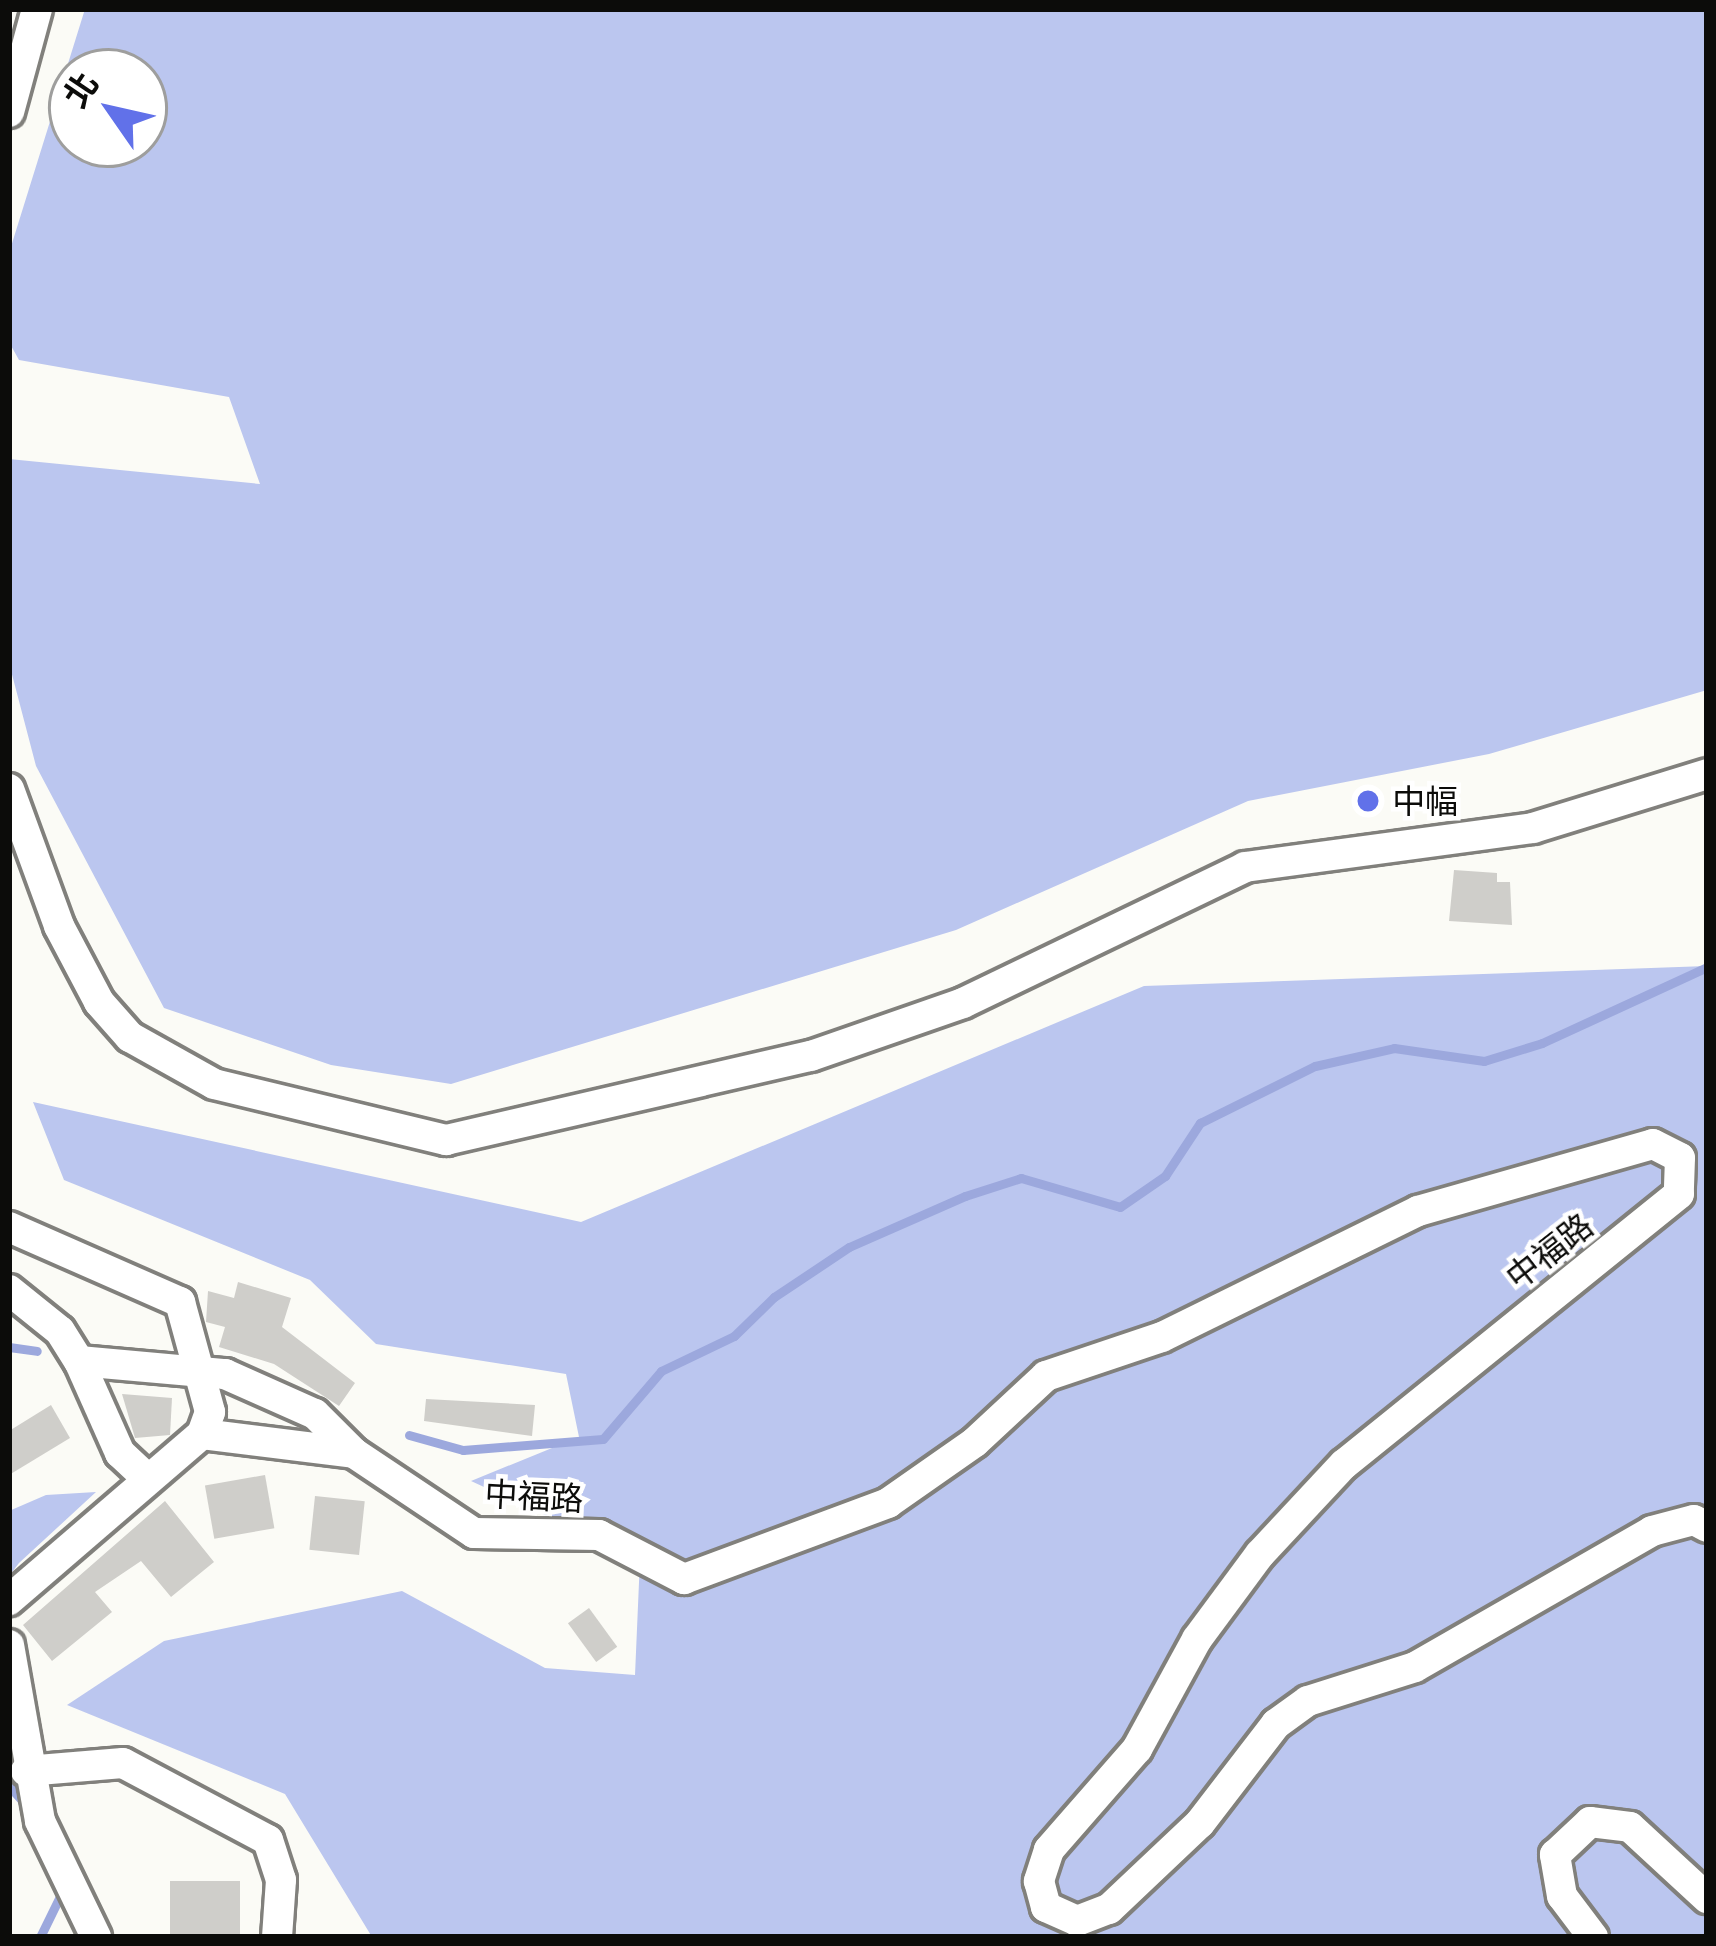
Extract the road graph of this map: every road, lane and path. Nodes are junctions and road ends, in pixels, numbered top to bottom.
1 (37, 9) edge
2 (9, 112) edge
3 (1707, 774) edge
4 (9, 789) edge
5 (9, 1227) edge
6 (9, 1290) edge
7 (79, 1361) junction
8 (200, 1373) junction
9 (202, 1434) junction
10 (354, 1453) junction
11 (148, 1479) junction
12 (1707, 1527) edge
13 (9, 1600) edge
14 (9, 1646) edge
15 (26, 1771) junction
16 (1707, 1898) edge
17 (95, 1937) edge
18 (277, 1937) edge
19 (1593, 1937) edge

1 - 2 street
3 - 4 street
5 - 8 street
6 - 7 street
7 - 8 street, 中福路
7 - 11 street
8 - 9 street
8 - 10 street, 中福路
9 - 10 street, 中福路
9 - 11 street
10 - 12 street, 中福路
11 - 13 street
14 - 15 street
15 - 17 street
15 - 18 street
16 - 19 street

